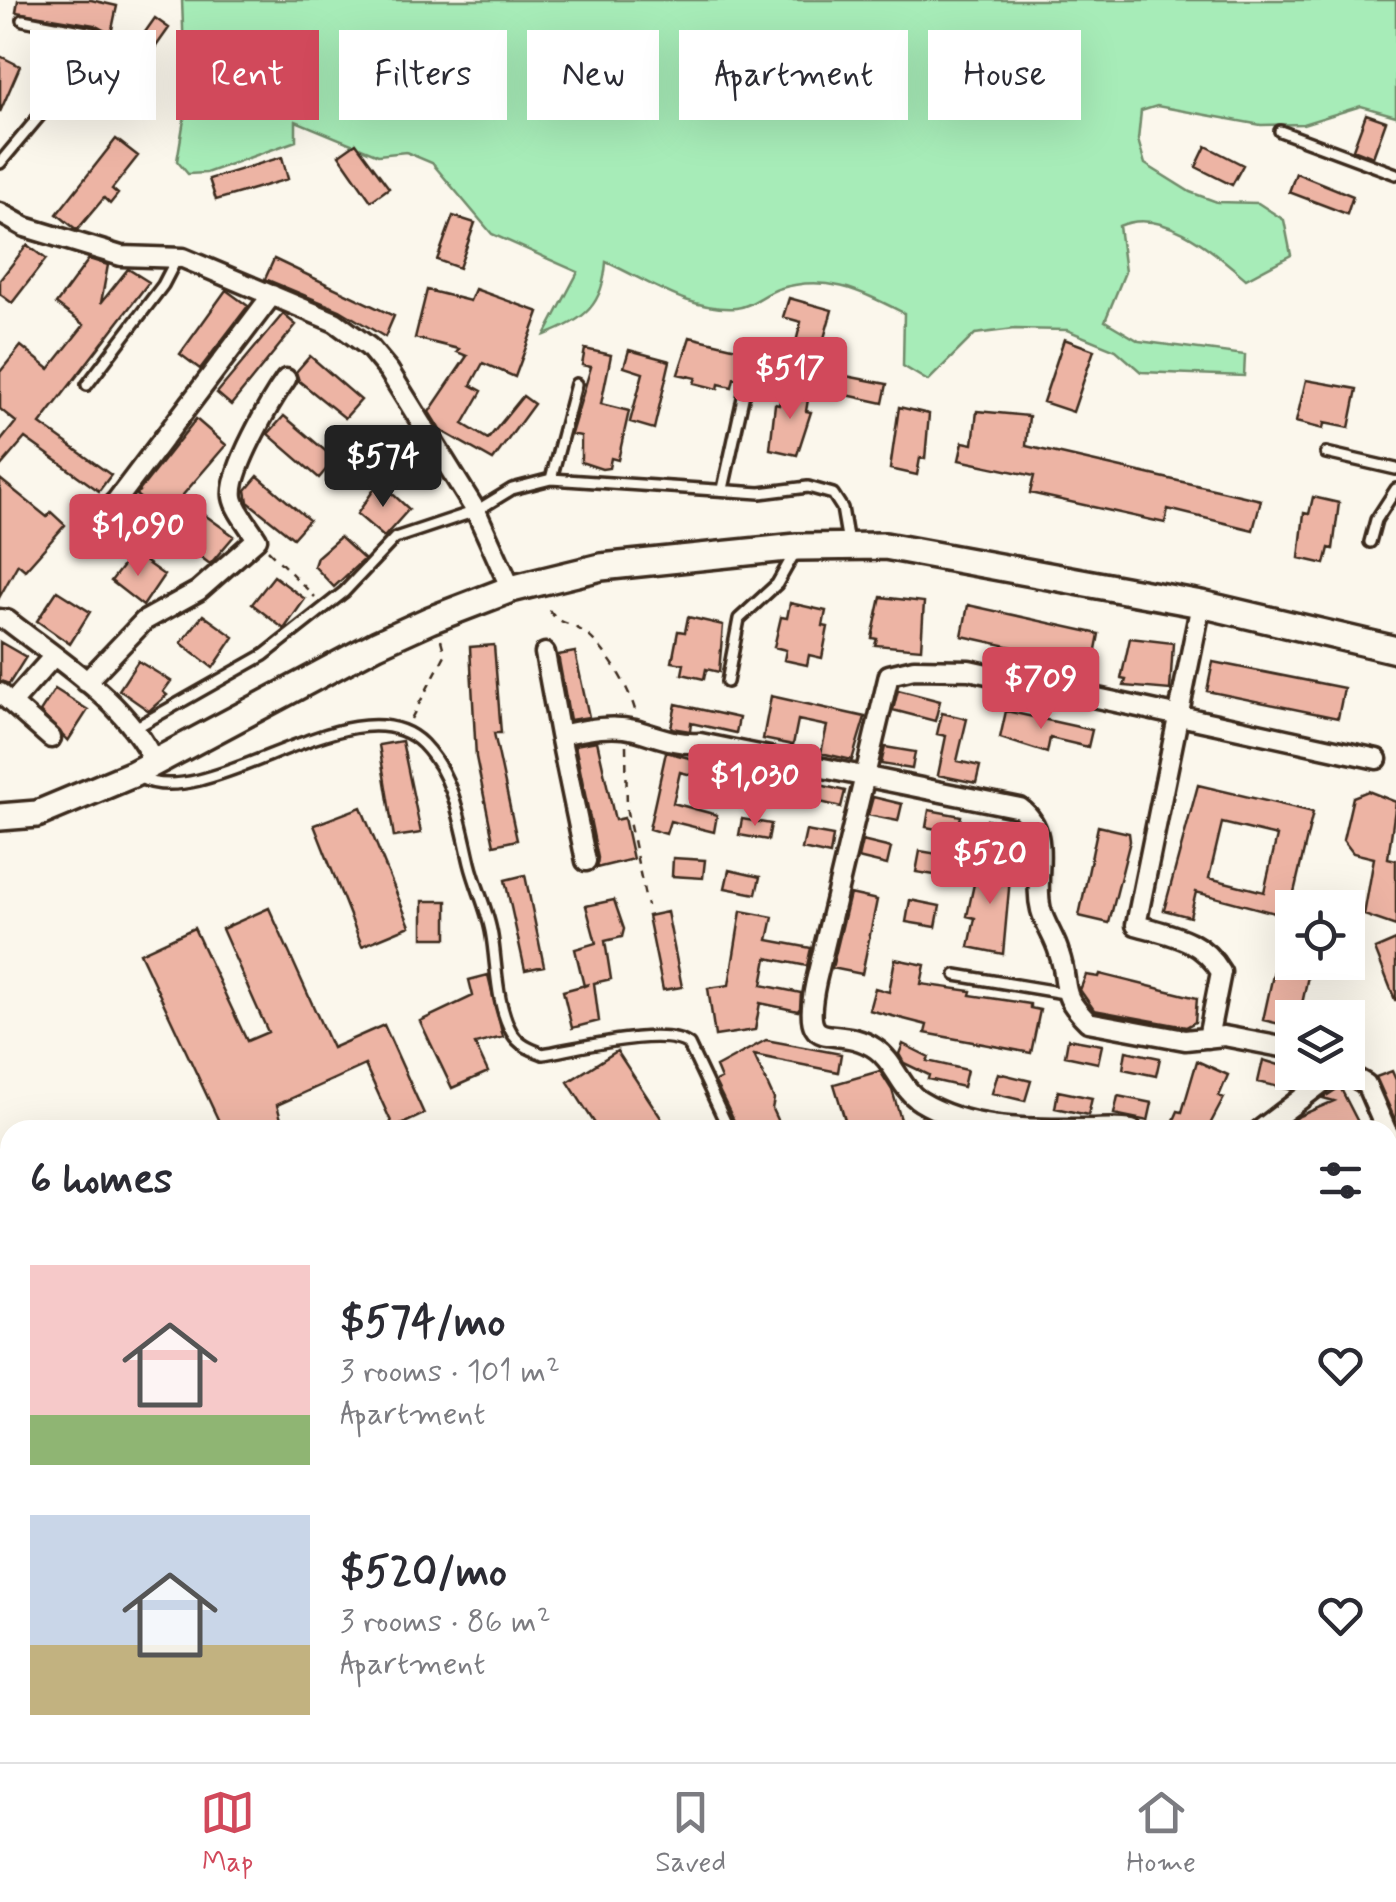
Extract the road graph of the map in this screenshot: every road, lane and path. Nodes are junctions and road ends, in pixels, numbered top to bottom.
1 (23, 20) dead end
2 (1280, 132) dead end
3 (0, 163) edge
4 (1396, 174) edge
5 (0, 213) edge
6 (177, 258) junction
7 (272, 294) junction
8 (750, 366) dead end
9 (286, 379) dead end
10 (576, 384) dead end
11 (87, 385) dead end
12 (1326, 453) dead end
13 (1396, 469) edge
14 (551, 479) junction
15 (724, 489) junction
16 (1396, 489) edge
17 (96, 511) dead end
18 (476, 512) junction
19 (257, 539) junction
20 (1370, 542) dead end
21 (797, 546) junction
22 (849, 546) junction
23 (512, 589) junction
24 (1201, 604) junction
25 (324, 605) junction
26 (0, 619) edge
27 (430, 620) junction
28 (1396, 650) edge
29 (544, 653) dead end
30 (53, 657) junction
31 (86, 682) junction
32 (727, 682) dead end
33 (6, 698) edge
34 (1178, 717) junction
35 (135, 728) junction
36 (406, 730) junction
37 (560, 735) junction
38 (51, 738) dead end
39 (1378, 758) dead end
40 (144, 768) junction
41 (865, 776) junction
42 (36, 814) junction
43 (0, 816) edge
44 (0, 837) edge
45 (586, 862) dead end
46 (956, 975) dead end
47 (1064, 993) junction
48 (1208, 1038) junction
49 (1275, 1046) edge
50 (1365, 1083) edge
51 (1312, 1090) edge
52 (723, 1120) edge
53 (972, 1120) edge
54 (1273, 1120) edge
55 (1382, 1120) edge

1 - 3 lane
2 - 4 lane
5 - 6 street
6 - 7 street
6 - 11 lane
7 - 17 street
7 - 18 street
8 - 15 lane
9 - 19 street
10 - 14 lane
12 - 13 lane
14 - 15 lane
14 - 18 lane
15 - 22 lane
16 - 20 lane
18 - 23 street
18 - 25 lane
19 - 25 path
19 - 31 street
21 - 22 main road
21 - 23 main road
21 - 32 lane
22 - 24 main road
23 - 27 main road
24 - 28 main road
24 - 34 street
25 - 35 lane
26 - 30 street
27 - 36 path
27 - 40 main road
29 - 37 street
30 - 31 street
30 - 33 street
31 - 35 street
33 - 38 street
34 - 39 street
34 - 41 street
34 - 48 street
35 - 40 street
36 - 40 lane
36 - 52 lane
37 - 41 street
37 - 45 street
40 - 42 main road
41 - 47 street
41 - 53 street
42 - 43 main road
42 - 44 main road
46 - 47 lane
47 - 48 street
48 - 49 street
50 - 55 street
51 - 54 street

